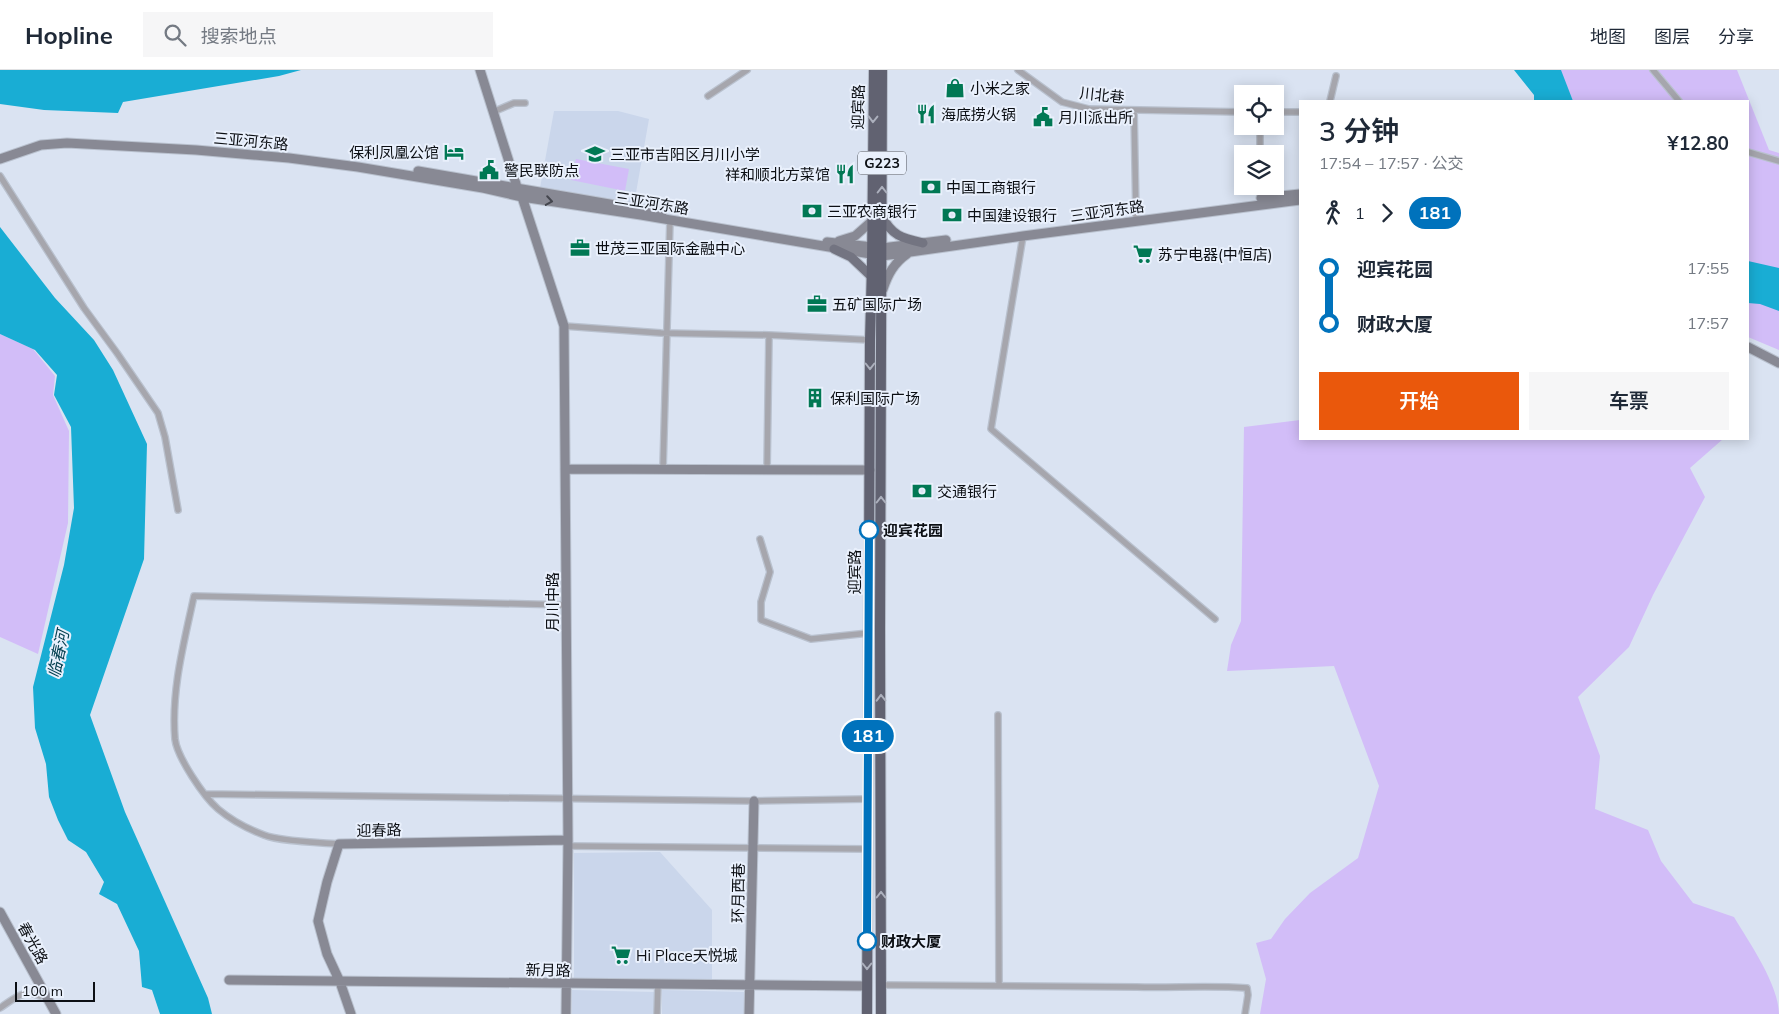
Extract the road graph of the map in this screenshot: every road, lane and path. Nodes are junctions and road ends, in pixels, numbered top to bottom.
1 (480, 70) edge
2 (747, 70) edge
3 (874, 70) edge
4 (882, 70) edge
5 (1018, 70) edge
6 (1652, 70) edge
7 (1336, 76) dead end
8 (708, 96) dead end
9 (1330, 100) edge
10 (1678, 100) edge
11 (525, 103) dead end
12 (1134, 110) junction
13 (493, 112) junction
14 (1234, 112) edge
15 (1284, 112) edge
16 (1299, 112) edge
17 (1749, 152) edge
18 (0, 153) edge
19 (0, 159) edge
20 (1779, 161) edge
21 (0, 176) edge
22 (517, 187) junction
23 (1299, 194) edge
24 (522, 197) junction
25 (1260, 198) joint
26 (1299, 200) edge
27 (882, 216) junction
28 (1136, 216) junction
29 (670, 220) junction
30 (872, 222) junction
31 (1023, 236) junction
32 (923, 243) junction
33 (833, 246) junction
34 (877, 252) junction
35 (910, 252) junction
36 (872, 277) junction
37 (882, 292) junction
38 (564, 326) junction
39 (667, 333) junction
40 (770, 334) junction
41 (870, 340) junction
42 (1749, 348) edge
43 (1749, 355) edge
44 (1779, 363) edge
45 (1779, 370) edge
46 (565, 469) junction
47 (663, 470) junction
48 (768, 470) junction
49 (870, 470) junction
50 (178, 510) dead end
51 (760, 539) dead end
52 (566, 605) junction
53 (1215, 619) dead end
54 (869, 633) junction
55 (998, 715) dead end
56 (205, 794) junction
57 (567, 799) junction
58 (868, 799) junction
59 (754, 801) junction
60 (568, 843) junction
61 (339, 844) junction
62 (753, 848) junction
63 (868, 849) junction
64 (0, 912) edge
65 (0, 922) edge
66 (229, 980) dead end
67 (340, 982) junction
68 (566, 984) junction
69 (658, 984) junction
70 (999, 984) junction
71 (750, 985) junction
72 (881, 985) junction
73 (867, 986) junction
74 (40, 996) junction
75 (0, 1008) edge
76 (51, 1014) edge
77 (56, 1014) edge
78 (351, 1014) edge
79 (566, 1014) edge
80 (657, 1014) edge
81 (749, 1014) edge
82 (867, 1014) edge
83 (881, 1014) edge
84 (1245, 1014) edge

1 - 13 main road, 月川中路
2 - 8 street
3 -> 30 highway, 迎宾路 / G223
27 -> 4 highway, 迎宾路 / G223
5 - 12 street, 川北巷
6 - 10 street
7 - 9 street
11 - 13 street
12 - 14 street, 川北巷
12 - 28 street, 川北巷
13 - 22 main road, 月川中路
15 - 16 street
17 - 20 street
18 - 22 main road, 三亚河东路
19 - 24 main road, 三亚河东路
21 - 50 street
22 - 24 main road, 月川中路
22 - 33 main road, 三亚河东路
23 - 25 main road, 三亚河东路
24 -> 29 main road, 三亚河东路
24 - 38 main road, 月川中路
25 - 28 main road, 三亚河东路
26 - 31 main road, 三亚河东路
27 - 32 main road
27 - 34 highway, 迎宾路 / G223
28 - 32 main road, 三亚河东路
29 - 33 main road, 三亚河东路
29 - 39 street
30 - 33 main road
30 - 34 highway, 迎宾路 / G223
31 - 35 main road, 三亚河东路
31 - 53 street
32 - 34 main road, 三亚河东路
33 - 34 main road, 三亚河东路
33 - 36 main road
34 - 35 main road, 三亚河东路
34 - 36 highway, 迎宾路 / G223
34 - 37 highway, 迎宾路 / G223
35 - 37 main road
36 - 41 highway, 迎宾路 / G223
72 -> 37 highway, 迎宾路 / G223
38 - 39 street
38 - 46 main road, 月川中路
39 - 40 street
39 - 47 street
40 - 41 street
40 - 48 street
41 -> 49 highway, 迎宾路 / G223
42 - 44 main road
43 - 45 main road
46 - 47 main road
46 - 52 main road, 月川中路
47 - 48 main road
48 - 49 main road
49 - 54 highway, 迎宾路 / G223
51 - 54 street
52 - 56 street
52 - 57 main road, 月川中路
54 - 58 highway, 迎宾路 / G223
55 - 70 street
56 - 57 street
56 - 61 street
57 - 59 street
57 - 60 main road, 月川中路
58 - 59 street
58 - 63 highway, 迎宾路 / G223
59 - 62 main road, 环月西巷
60 - 61 main road, 迎春路
60 - 62 street
60 - 68 main road, 月川中路
61 - 67 main road, 迎春路
62 - 63 street
62 - 71 main road, 环月西巷
63 -> 73 highway, 迎宾路 / G223
64 - 77 main road, 春光路
65 - 74 main road, 春光路
66 - 67 main road, 新月路
67 - 68 main road, 新月路
67 - 78 main road, 迎春路
68 - 69 main road, 新月路
68 - 79 main road, 月川中路
69 - 71 main road, 新月路
69 - 80 street
70 - 72 street
70 - 84 street
71 - 73 main road, 新月路
71 - 81 main road, 环月西巷
72 - 83 highway, 迎宾路 / G223
73 - 82 highway, 迎宾路 / G223
74 - 75 street
74 - 76 main road, 春光路

